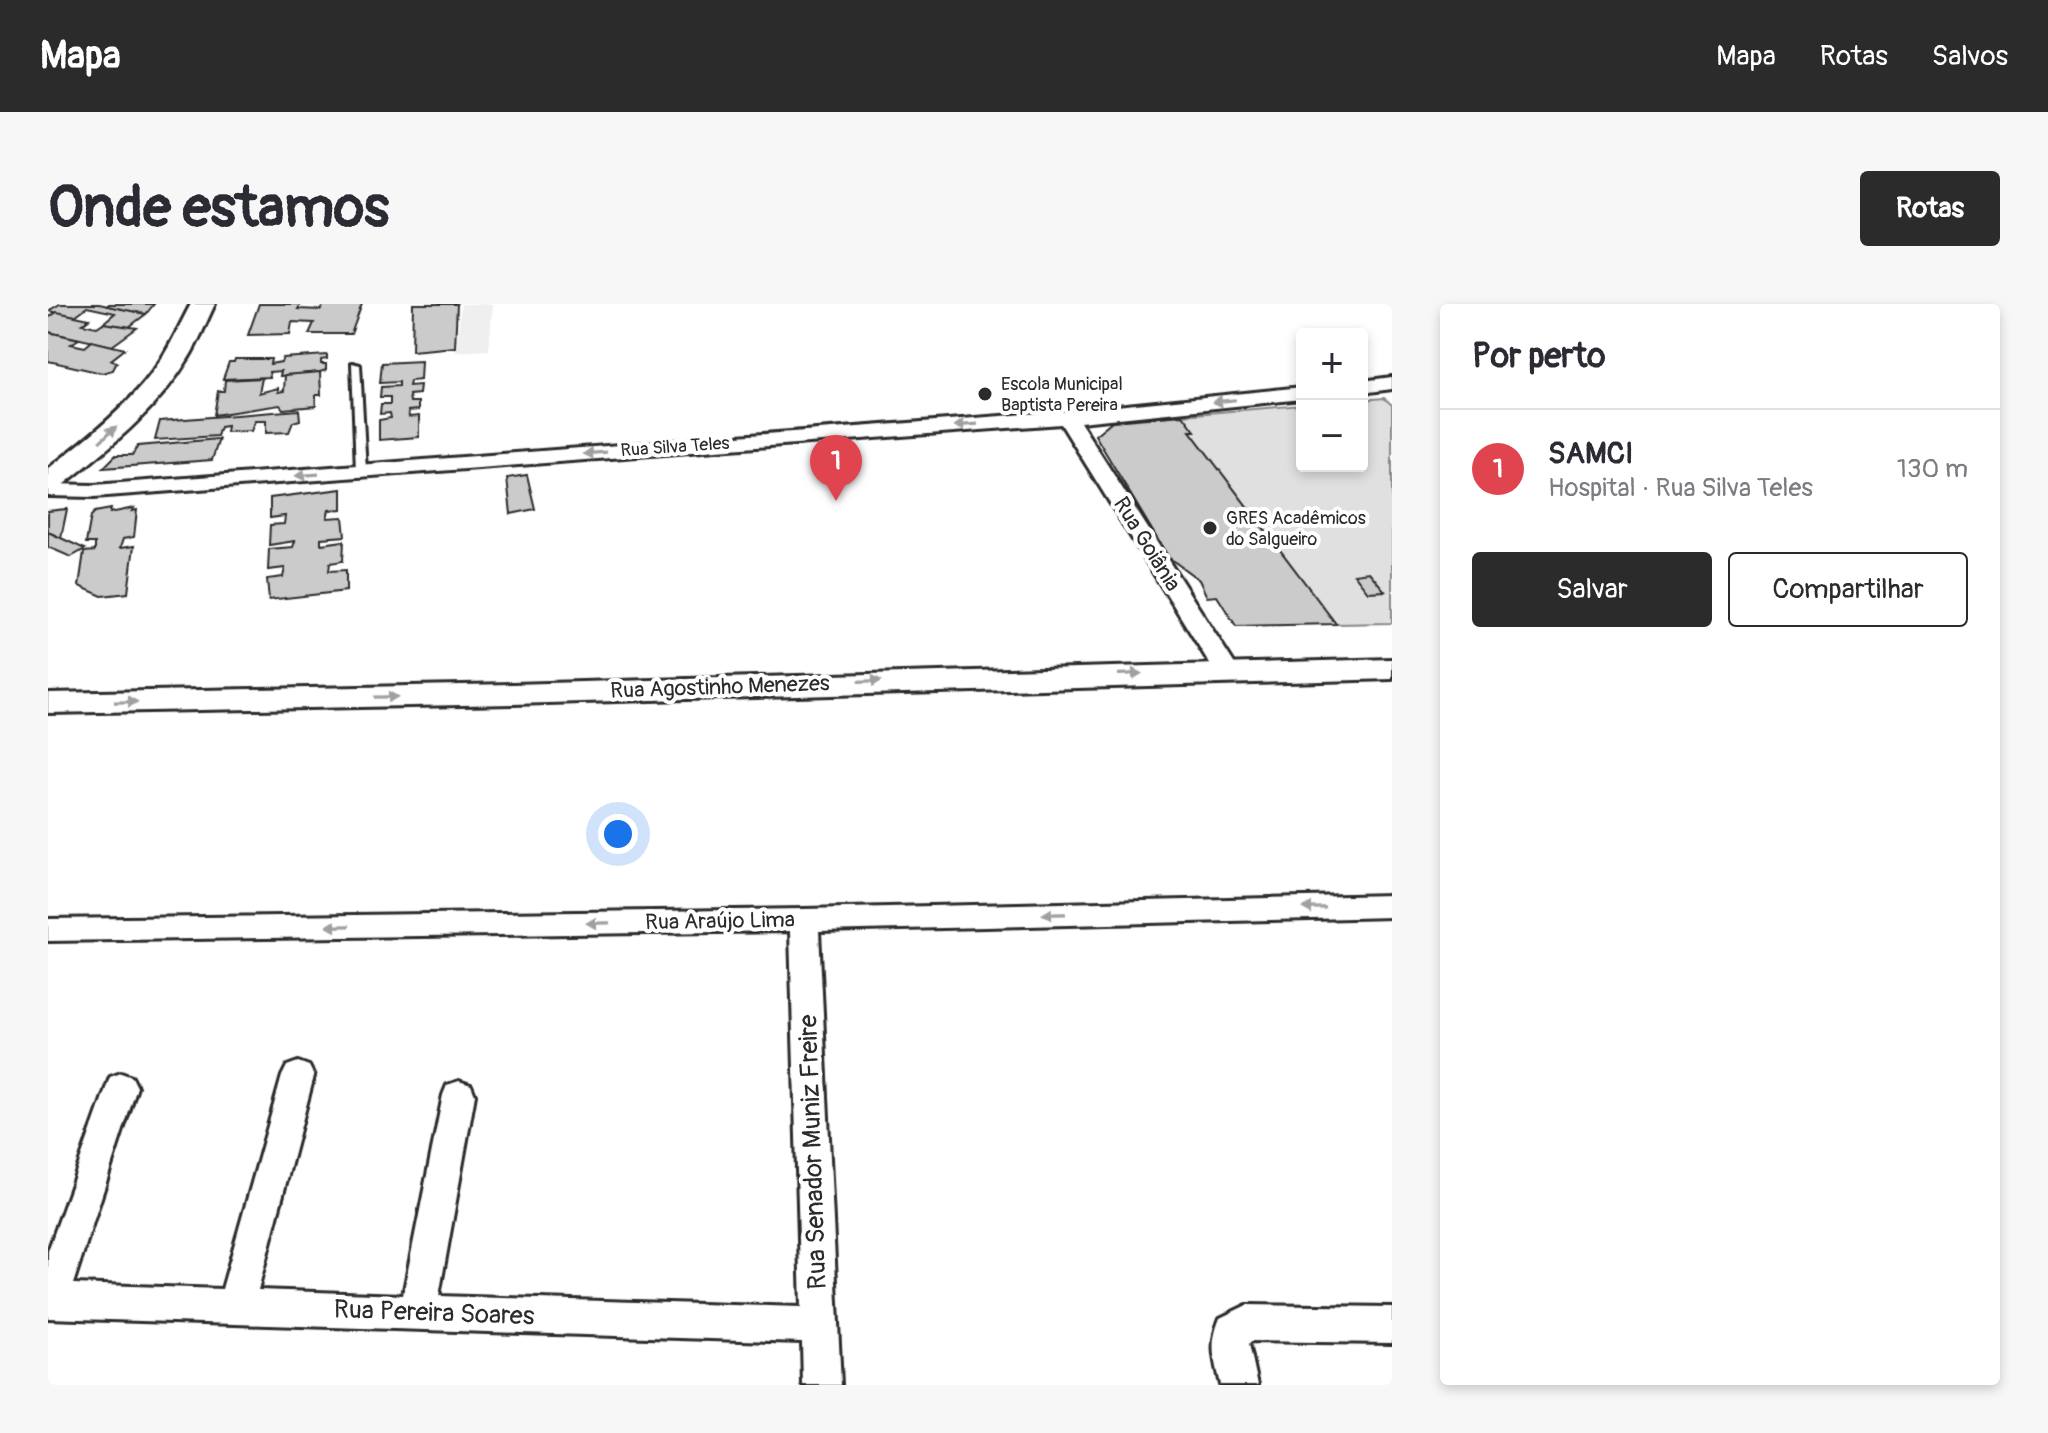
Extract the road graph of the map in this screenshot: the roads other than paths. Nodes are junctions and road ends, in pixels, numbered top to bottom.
1 (203, 304) edge
2 (355, 365) dead end
3 (1392, 383) edge
4 (1368, 386) edge
5 (1296, 394) edge
6 (1067, 417) junction
7 (361, 471) junction
8 (48, 483) edge
9 (48, 490) edge
10 (1392, 669) edge
11 (1227, 671) junction
12 (48, 703) edge
13 (1392, 906) edge
14 (804, 920) junction
15 (48, 930) edge
16 (298, 1076) dead end
17 (121, 1087) dead end
18 (459, 1095) dead end
19 (49, 1301) edge
20 (235, 1307) junction
21 (418, 1313) junction
22 (820, 1325) junction
23 (1392, 1325) edge
24 (822, 1385) edge
25 (1239, 1385) edge

8 -> 1 main road
2 - 7 lane
3 - 4 street
5 -> 6 street, Rua Silva Teles
6 -> 7 street, Rua Silva Teles
6 - 11 street, Rua Goiânia
7 -> 9 street, Rua Silva Teles
10 - 11 street, Rua Agostinho Menezes
12 -> 11 street, Rua Agostinho Menezes
13 -> 14 street, Rua Araújo Lima
14 -> 15 street, Rua Araújo Lima
14 - 22 street, Rua Senador Muniz Freire
16 - 20 street
17 - 19 street
18 - 21 street
19 - 20 street, Rua Pereira Soares
20 - 21 street, Rua Pereira Soares
21 - 22 street, Rua Pereira Soares
22 - 24 street, Rua Senador Muniz Freire
23 - 25 street

